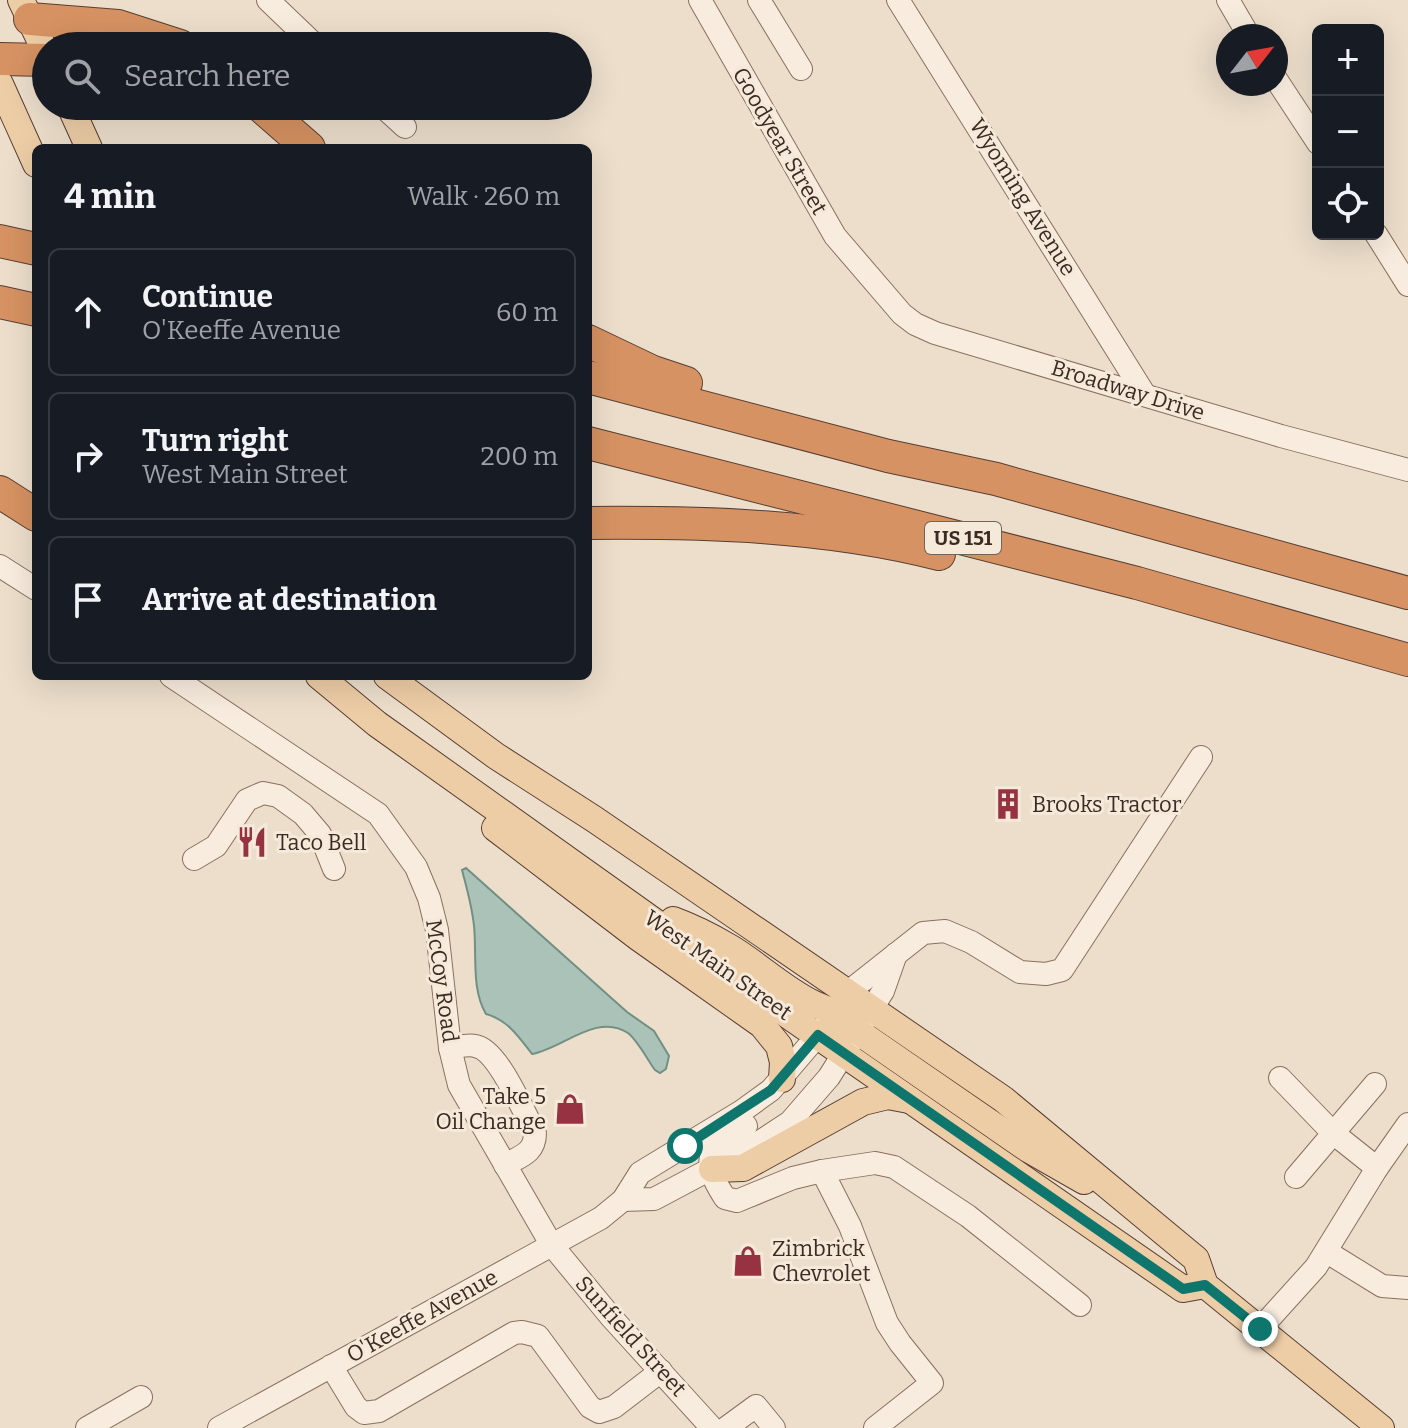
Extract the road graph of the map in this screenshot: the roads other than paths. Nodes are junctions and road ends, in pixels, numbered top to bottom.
1 (268, 0) edge
2 (700, 0) edge
3 (759, 0) edge
4 (898, 0) edge
5 (1228, 0) edge
6 (26, 9) edge
7 (1242, 24) edge
8 (36, 32) edge
9 (137, 32) edge
10 (301, 32) edge
11 (0, 59) edge
12 (32, 60) edge
13 (801, 69) dead end
14 (0, 84) edge
15 (1287, 96) edge
16 (76, 120) edge
17 (277, 120) edge
18 (397, 120) edge
19 (405, 127) dead end
20 (1312, 134) edge
21 (87, 144) edge
22 (304, 144) edge
23 (32, 155) edge
24 (1380, 240) edge
25 (868, 276) joint
26 (1408, 285) edge
27 (0, 302) edge
28 (32, 309) edge
29 (592, 343) edge
30 (592, 378) edge
31 (1145, 395) junction
32 (592, 444) edge
33 (888, 456) junction
34 (1408, 470) edge
35 (0, 492) edge
36 (32, 512) edge
37 (592, 523) edge
38 (0, 566) edge
39 (32, 586) edge
40 (1408, 593) edge
41 (1336, 640) junction
42 (1408, 660) edge
43 (177, 680) edge
44 (324, 680) edge
45 (392, 680) edge
46 (1201, 757) dead end
47 (435, 765) junction
48 (194, 859) dead end
49 (334, 869) dead end
50 (631, 903) junction
51 (896, 954) junction
52 (840, 1002) junction
53 (871, 1009) junction
54 (818, 1035) junction
55 (850, 1042) junction
56 (450, 1048) junction
57 (1280, 1078) dead end
58 (1375, 1084) dead end
59 (777, 1085) junction
60 (909, 1100) junction
61 (1408, 1124) edge
62 (1333, 1133) junction
63 (505, 1165) junction
64 (1377, 1168) junction
65 (712, 1169) junction
66 (822, 1171) junction
67 (1296, 1177) dead end
68 (623, 1200) junction
69 (1136, 1211) junction
70 (551, 1244) junction
71 (1327, 1252) junction
72 (1205, 1285) junction
73 (1408, 1288) edge
74 (1080, 1305) dead end
75 (1260, 1329) junction
76 (331, 1366) junction
77 (661, 1371) junction
78 (141, 1397) dead end
79 (87, 1428) edge
80 (219, 1428) edge
81 (712, 1428) edge
82 (726, 1428) edge
83 (774, 1428) edge
84 (875, 1428) edge
85 (1381, 1428) edge

1 - 10 street
2 - 25 street, Goodyear Street
3 - 13 street
4 - 31 street, Wyoming Avenue
5 - 7 street
6 - 8 main road
6 - 9 highway
11 - 12 highway
14 - 23 main road
15 - 20 street
16 - 21 main road
17 - 22 highway
18 - 19 street
24 - 26 street
25 - 31 street, Broadway Drive
27 - 28 highway
29 - 33 highway
30 - 33 highway
31 - 34 street, Broadway Drive
32 - 41 highway, US 151
33 - 40 highway
35 - 36 highway
37 - 41 highway
38 - 39 street
41 - 42 highway, US 151
43 - 56 street, McCoy Road
44 - 47 main road, West Main Street
45 - 52 main road, West Main Street
46 - 51 street, O'Keeffe Avenue
47 - 50 main road, West Main Street
47 - 59 main road
48 - 49 street
50 - 52 main road
50 - 54 main road, West Main Street
51 - 52 street, O'Keeffe Avenue
51 - 53 street, O'Keeffe Avenue
52 - 53 main road, West Main Street
52 - 54 street, O'Keeffe Avenue
53 - 55 street, O'Keeffe Avenue
53 - 69 main road, West Main Street
54 - 55 main road, West Main Street
54 - 59 street, O'Keeffe Avenue
55 - 60 main road, West Main Street
55 - 65 street, O'Keeffe Avenue
55 - 69 main road
56 - 63 street, McCoy Road
56 - 63 street
57 - 62 street
58 - 62 street
59 - 65 street
59 - 68 street, O'Keeffe Avenue
60 - 65 main road
60 - 72 main road, West Main Street
61 - 64 street
62 - 64 street
62 - 67 street
63 - 70 street, McCoy Road
64 - 71 street
65 - 66 street
65 - 68 street, O'Keeffe Avenue
66 - 74 street
66 - 84 street
68 - 70 street, O'Keeffe Avenue
69 - 72 main road, West Main Street
70 - 76 street, O'Keeffe Avenue
70 - 77 street, Sunfield Street
71 - 73 street
71 - 75 street
72 - 75 main road, West Main Street
75 - 85 main road, West Main Street
76 - 77 street
76 - 80 street, O'Keeffe Avenue
77 - 81 street, Sunfield Street
78 - 79 street
82 - 83 street

